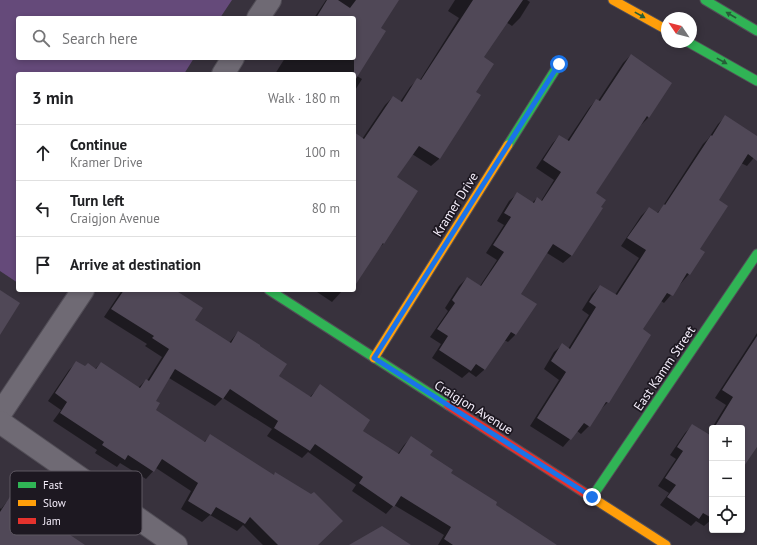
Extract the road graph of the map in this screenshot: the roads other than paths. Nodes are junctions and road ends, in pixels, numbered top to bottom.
1 (270, 0) edge
2 (613, 0) edge
3 (704, 0) edge
4 (259, 16) edge
5 (661, 27) edge
6 (757, 31) edge
7 (697, 47) edge
8 (232, 60) edge
9 (559, 64) dead end
10 (224, 72) edge
11 (757, 81) edge
12 (757, 254) edge
13 (82, 292) edge
14 (272, 292) edge
15 (374, 358) junction
16 (0, 414) edge
17 (0, 422) edge
18 (70, 471) edge
19 (592, 497) junction
20 (142, 521) edge
21 (176, 545) edge
22 (666, 545) edge

1 - 4 street
2 -> 5 street
6 -> 3 street
7 -> 11 street
8 - 10 street
9 - 15 street, Kramer Drive
12 - 19 street, East Kamm Street
13 - 16 street
14 - 15 street, Craigjon Avenue
15 - 19 street, Craigjon Avenue
17 - 18 street
19 - 22 street, Craigjon Avenue
20 - 21 street

